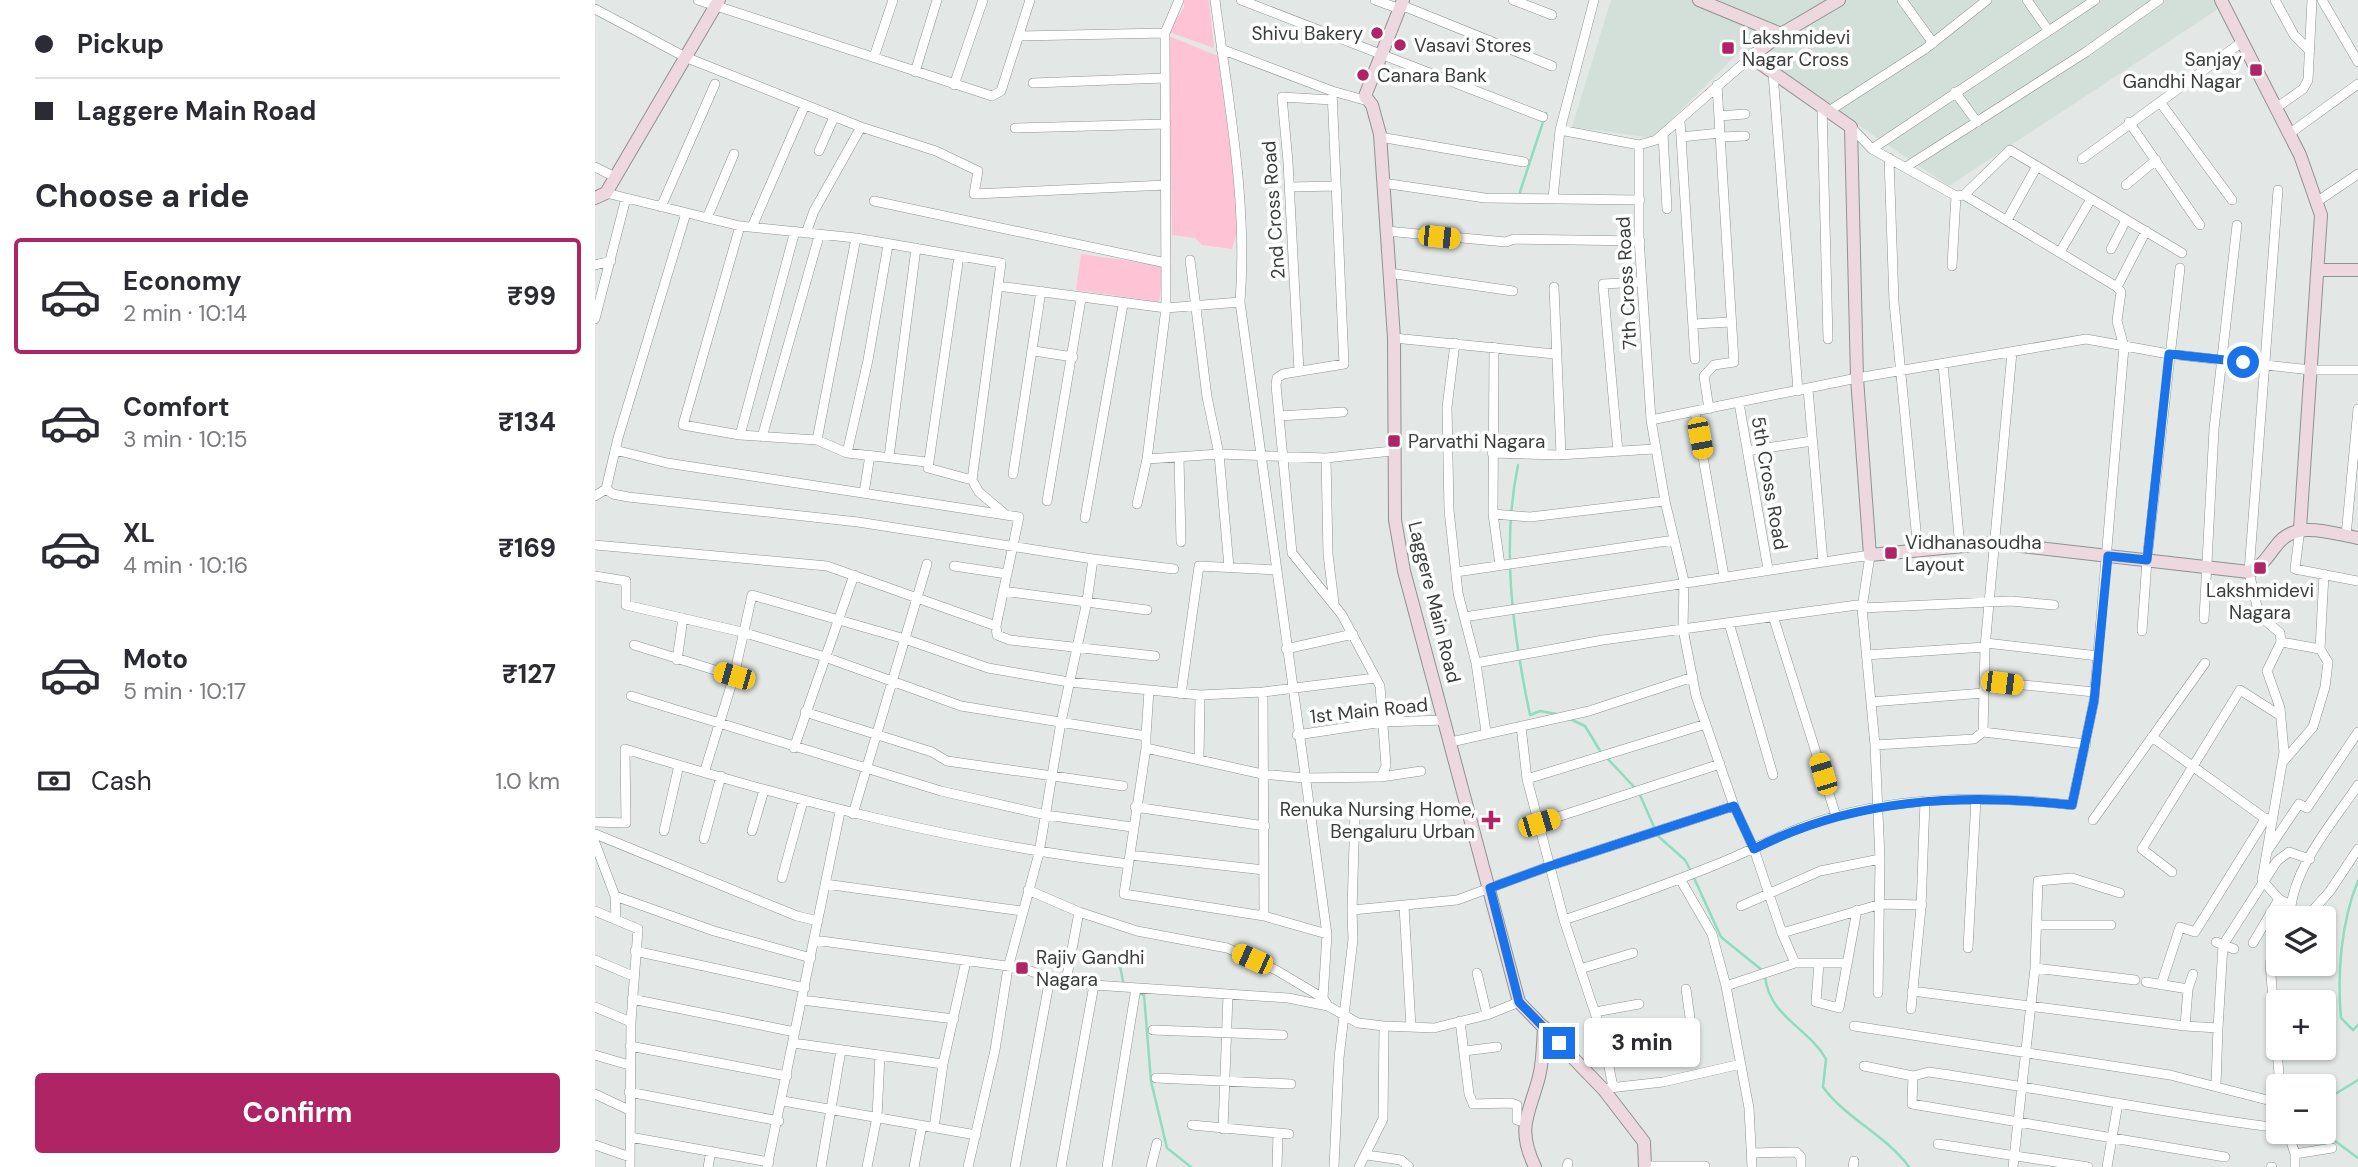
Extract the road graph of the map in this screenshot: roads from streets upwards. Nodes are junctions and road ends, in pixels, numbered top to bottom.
1 (698, 0) edge
2 (893, 0) edge
3 (937, 0) edge
4 (983, 0) edge
5 (1030, 0) edge
6 (1179, 0) edge
7 (1215, 0) edge
8 (1241, 0) edge
9 (1375, 0) edge
10 (1513, 0) edge
11 (1594, 0) edge
12 (1699, 0) edge
13 (1839, 0) edge
14 (1902, 0) edge
15 (1987, 0) edge
16 (2027, 0) edge
17 (2095, 0) edge
18 (2159, 0) edge
19 (2221, 0) edge
20 (2275, 0) edge
21 (2312, 0) edge
22 (2322, 0) edge
23 (717, 4) edge
24 (1401, 4) edge
25 (595, 9) edge
26 (1552, 15) dead end
27 (2048, 30) junction
28 (1165, 33) junction
29 (1781, 34) junction
30 (1020, 36) junction
31 (2242, 42) junction
32 (1933, 43) junction
33 (1221, 50) junction
34 (2310, 51) junction
35 (1382, 52) junction
36 (685, 57) junction
37 (874, 57) junction
38 (1751, 57) junction
39 (2358, 62) edge
40 (1552, 66) dead end
41 (915, 72) junction
42 (1773, 74) junction
43 (1165, 78) junction
44 (1033, 83) dead end
45 (715, 84) dead end
46 (954, 85) junction
47 (1717, 85) junction
48 (2358, 85) edge
49 (1955, 92) junction
50 (1332, 95) junction
51 (1369, 101) junction
52 (2160, 102) junction
53 (805, 105) junction
54 (1826, 108) junction
55 (2276, 108) junction
56 (1745, 114) dead end
57 (1719, 116) junction
58 (834, 117) junction
59 (1543, 117) dead end
60 (1680, 121) junction
61 (1977, 122) junction
62 (2129, 122) junction
63 (1166, 124) junction
64 (861, 127) junction
65 (1851, 127) junction
66 (1015, 128) dead end
67 (1560, 130) junction
68 (1663, 134) junction
69 (2289, 134) junction
70 (1720, 135) junction
71 (1745, 136) dead end
72 (1380, 137) junction
73 (1681, 137) junction
74 (1639, 145) junction
75 (1872, 149) junction
76 (819, 151) dead end
77 (734, 154) dead end
78 (1889, 158) junction
79 (2083, 159) dead end
80 (2156, 160) junction
81 (1524, 162) dead end
82 (2037, 166) junction
83 (595, 167) edge
84 (1906, 167) junction
85 (2358, 174) edge
86 (615, 177) junction
87 (1383, 183) junction
88 (1166, 185) junction
89 (2126, 185) dead end
90 (1336, 186) junction
91 (1290, 187) junction
92 (2278, 190) dead end
93 (600, 195) edge
94 (1960, 196) junction
95 (626, 198) junction
96 (1553, 198) junction
97 (2091, 199) junction
98 (1640, 200) junction
99 (2232, 200) dead end
100 (874, 201) dead end
101 (2318, 201) junction
102 (661, 207) junction
103 (1667, 209) dead end
104 (686, 213) junction
105 (707, 218) junction
106 (2126, 219) junction
107 (2007, 220) junction
108 (2200, 225) dead end
109 (2237, 225) dead end
110 (740, 226) junction
111 (752, 227) junction
112 (795, 231) junction
113 (1386, 231) junction
114 (2146, 231) junction
115 (806, 233) junction
116 (820, 236) junction
117 (856, 238) junction
118 (1640, 241) junction
119 (888, 245) junction
120 (916, 248) junction
121 (2111, 249) dead end
122 (2060, 253) junction
123 (2182, 253) dead end
124 (959, 256) junction
125 (1190, 260) dead end
126 (611, 261) junction
127 (1166, 263) junction
128 (595, 265) edge
129 (1952, 265) dead end
130 (2180, 268) dead end
131 (2319, 270) junction
132 (2358, 270) edge
133 (1389, 273) junction
134 (1642, 282) junction
135 (998, 286) junction
136 (1554, 287) dead end
137 (2117, 287) junction
138 (1041, 291) junction
139 (1513, 291) dead end
140 (1081, 299) junction
141 (1240, 302) junction
142 (1123, 305) junction
143 (1195, 306) junction
144 (1166, 308) junction
145 (595, 319) edge
146 (1731, 322) junction
147 (1693, 324) junction
148 (1394, 338) junction
149 (1828, 339) dead end
150 (1455, 343) junction
151 (1494, 347) junction
152 (2124, 347) junction
153 (1034, 351) junction
154 (2012, 352) junction
155 (1555, 354) junction
156 (2169, 354) junction
157 (1073, 358) junction
158 (1695, 359) dead end
159 (2220, 360) junction
160 (1943, 364) junction
161 (2267, 364) junction
162 (2311, 370) junction
163 (2358, 370) edge
164 (1299, 371) junction
165 (1899, 372) junction
166 (1857, 378) junction
167 (1803, 390) junction
168 (1739, 403) junction
169 (1709, 409) junction
170 (2358, 409) edge
171 (1343, 412) dead end
172 (1695, 412) junction
173 (1279, 416) junction
174 (1651, 420) junction
175 (740, 435) junction
176 (762, 437) junction
177 (817, 440) junction
178 (1812, 441) junction
179 (1654, 449) junction
180 (615, 450) junction
181 (1392, 451) junction
182 (1747, 451) junction
183 (1618, 452) junction
184 (847, 453) junction
185 (1492, 453) junction
186 (1219, 454) junction
187 (870, 455) junction
188 (1561, 455) junction
189 (889, 457) junction
190 (1260, 457) junction
191 (1179, 458) junction
192 (1283, 458) junction
193 (1326, 458) junction
194 (1147, 459) junction
195 (927, 462) junction
196 (1013, 474) dead end
197 (972, 480) junction
198 (607, 489) junction
199 (864, 493) junction
200 (595, 496) edge
201 (1665, 500) junction
202 (1047, 501) dead end
203 (1137, 504) dead end
204 (1493, 514) junction
205 (1006, 515) junction
206 (1085, 519) dead end
207 (2300, 529) junction
208 (2352, 537) edge
209 (1674, 540) junction
210 (1181, 542) dead end
211 (1995, 543) junction
212 (595, 545) edge
213 (1012, 547) junction
214 (1961, 547) junction
215 (1918, 551) junction
216 (1870, 555) junction
217 (2108, 556) junction
218 (1093, 559) junction
219 (2147, 560) junction
220 (1823, 562) junction
221 (927, 564) dead end
222 (1500, 565) junction
223 (954, 566) dead end
224 (2206, 566) junction
225 (1229, 567) junction
226 (1174, 569) dead end
227 (1767, 569) junction
228 (1276, 570) junction
229 (1456, 572) junction
230 (2249, 572) junction
231 (1007, 574) junction
232 (2324, 574) junction
233 (854, 575) junction
234 (595, 576) edge
235 (1724, 576) junction
236 (1684, 581) junction
237 (2358, 581) edge
238 (1003, 591) junction
239 (917, 599) junction
240 (1087, 601) junction
241 (1990, 601) junction
242 (1334, 604) junction
243 (2054, 605) dead end
244 (1862, 608) junction
245 (1147, 610) dead end
246 (1773, 616) junction
247 (1464, 617) junction
248 (684, 618) junction
249 (839, 619) junction
250 (2204, 619) dead end
251 (1728, 623) junction
252 (996, 626) junction
253 (1683, 629) junction
254 (2142, 631) dead end
255 (743, 632) junction
256 (1353, 634) junction
257 (905, 639) junction
258 (2281, 642) junction
259 (634, 645) dead end
260 (1985, 645) junction
261 (1078, 646) junction
262 (1286, 649) junction
263 (2320, 649) junction
264 (1867, 655) junction
265 (1155, 656) dead end
266 (2098, 656) junction
267 (824, 657) junction
268 (677, 660) junction
269 (1476, 663) junction
270 (2205, 663) dead end
271 (734, 676) junction
272 (1693, 677) junction
273 (1375, 678) junction
274 (1984, 681) junction
275 (894, 682) junction
276 (1069, 682) junction
277 (1291, 689) junction
278 (1149, 690) junction
279 (1263, 692) junction
280 (2094, 692) junction
281 (1984, 693) junction
282 (1181, 694) junction
283 (1200, 695) junction
284 (631, 696) dead end
285 (1871, 702) junction
286 (806, 712) junction
287 (2281, 716) junction
288 (1445, 720) junction
289 (1061, 722) junction
290 (1383, 722) junction
291 (720, 723) junction
292 (1706, 723) junction
293 (1521, 726) junction
294 (1486, 732) junction
295 (1983, 732) junction
296 (2358, 732) edge
297 (1297, 735) junction
298 (875, 736) junction
299 (1146, 736) junction
300 (2152, 737) junction
301 (1451, 742) junction
302 (2087, 744) junction
303 (1875, 745) junction
304 (794, 748) junction
305 (1146, 748) junction
306 (1199, 759) junction
307 (1720, 764) junction
308 (2281, 764) junction
309 (679, 765) junction
310 (2192, 765) junction
311 (866, 769) junction
312 (705, 771) junction
313 (1421, 771) dead end
314 (1262, 774) junction
315 (1773, 775) dead end
316 (721, 776) junction
317 (1052, 777) junction
318 (1381, 777) junction
319 (1304, 778) junction
320 (1527, 779) junction
321 (2358, 785) edge
322 (1123, 786) dead end
323 (764, 790) junction
324 (1976, 799) junction
325 (803, 801) junction
326 (1925, 801) junction
327 (1734, 806) junction
328 (1135, 807) junction
329 (1876, 808) junction
330 (840, 811) junction
331 (1355, 811) dead end
332 (853, 814) junction
333 (1045, 815) junction
334 (1836, 816) junction
335 (2093, 820) dead end
336 (2268, 821) junction
337 (595, 822) edge
338 (1539, 823) junction
339 (1265, 826) junction
340 (1132, 827) junction
341 (664, 831) dead end
342 (752, 831) dead end
343 (595, 834) edge
344 (704, 839) dead end
345 (595, 843) edge
346 (1754, 849) junction
347 (2358, 849) edge
348 (2267, 851) junction
349 (1039, 853) junction
350 (597, 855) edge
351 (1129, 859) junction
352 (1880, 859) junction
353 (2310, 859) junction
354 (1550, 866) junction
355 (1264, 870) junction
356 (2172, 872) dead end
357 (1684, 877) junction
358 (782, 878) dead end
359 (2262, 880) junction
360 (825, 884) junction
361 (1490, 888) junction
362 (1028, 890) junction
363 (2119, 893) dead end
364 (1768, 894) junction
365 (615, 896) junction
366 (2279, 899) junction
367 (1881, 904) junction
368 (1921, 905) junction
369 (2290, 905) joint
370 (1404, 906) junction
371 (1741, 906) dead end
372 (2317, 906) edge
373 (1352, 910) junction
374 (1857, 910) junction
375 (595, 911) edge
376 (1022, 911) junction
377 (1079, 912) junction
378 (1263, 916) junction
379 (616, 918) junction
380 (1564, 920) junction
381 (818, 921) junction
382 (2037, 925) junction
383 (2111, 925) dead end
384 (1782, 933) junction
385 (1327, 934) junction
386 (814, 940) junction
387 (2219, 943) junction
388 (2253, 943) dead end
389 (1968, 948) dead end
390 (2234, 949) dead end
391 (635, 951) junction
392 (1633, 953) dead end
393 (811, 958) junction
394 (595, 960) edge
395 (966, 961) junction
396 (1795, 963) junction
397 (1819, 963) junction
398 (1847, 963) junction
399 (1008, 968) junction
400 (2035, 968) junction
401 (1580, 969) junction
402 (1477, 973) dead end
403 (2193, 974) dead end
404 (633, 976) junction
405 (2267, 976) edge
406 (1050, 978) junction
407 (2135, 980) dead end
408 (1066, 981) junction
409 (2146, 982) dead end
410 (1094, 985) junction
411 (2161, 985) junction
412 (1727, 986) junction
413 (806, 988) junction
414 (1131, 989) junction
415 (1686, 989) dead end
416 (2188, 989) junction
417 (1912, 991) junction
418 (1878, 993) dead end
419 (1229, 995) junction
420 (632, 999) junction
421 (802, 1000) junction
422 (1326, 1002) junction
423 (1519, 1002) junction
424 (1639, 1004) dead end
425 (595, 1007) edge
426 (2032, 1007) junction
427 (1911, 1009) dead end
428 (1595, 1012) junction
429 (1346, 1014) junction
430 (1487, 1014) junction
431 (954, 1019) junction
432 (1460, 1021) junction
433 (631, 1022) junction
434 (1384, 1026) junction
435 (1854, 1026) dead end
436 (2185, 1026) junction
437 (1411, 1027) junction
438 (1544, 1027) junction
439 (2218, 1028) junction
440 (1153, 1030) dead end
441 (795, 1032) junction
442 (1227, 1032) junction
443 (1283, 1035) dead end
444 (1603, 1040) junction
445 (793, 1043) junction
446 (630, 1046) junction
447 (1497, 1047) dead end
448 (841, 1050) junction
449 (1464, 1051) junction
450 (2027, 1051) junction
451 (595, 1055) edge
452 (880, 1055) junction
453 (943, 1064) junction
454 (1741, 1064) junction
455 (629, 1065) junction
456 (1864, 1066) dead end
457 (2278, 1074) edge
458 (787, 1076) junction
459 (1913, 1076) junction
460 (1156, 1077) dead end
461 (1225, 1081) junction
462 (1291, 1084) dead end
463 (2216, 1085) junction
464 (2024, 1086) junction
465 (1608, 1088) junction
466 (629, 1093) junction
467 (595, 1094) edge
468 (2266, 1099) edge
469 (783, 1101) junction
470 (2118, 1103) junction
471 (629, 1110) junction
472 (832, 1110) junction
473 (877, 1117) junction
474 (2019, 1120) junction
475 (779, 1121) junction
476 (1525, 1122) junction
477 (922, 1125) junction
478 (1192, 1125) dead end
479 (2266, 1126) edge
480 (933, 1128) junction
481 (1223, 1129) junction
482 (976, 1135) junction
483 (2113, 1136) junction
484 (630, 1137) junction
485 (1157, 1143) dead end
486 (1938, 1144) dead end
487 (2292, 1144) edge
488 (595, 1145) edge
489 (2332, 1147) dead end
490 (711, 1152) junction
491 (1753, 1153) junction
492 (2015, 1153) junction
493 (2295, 1154) junction
494 (1367, 1155) junction
495 (2225, 1157) dead end
496 (630, 1162) edge
497 (768, 1164) edge
498 (1705, 1166) edge
499 (708, 1167) edge
500 (821, 1167) edge
501 (867, 1167) edge
502 (914, 1167) edge
503 (968, 1167) edge
504 (1015, 1167) edge
505 (1064, 1167) edge
506 (1107, 1167) edge
507 (1151, 1167) edge
508 (1277, 1167) edge
509 (1334, 1167) edge
510 (1359, 1167) edge
511 (1409, 1167) edge
512 (1535, 1167) edge
513 (1645, 1167) edge
514 (1752, 1167) edge
515 (1801, 1167) edge
516 (2014, 1167) edge
517 (2088, 1167) edge
518 (2107, 1167) edge
519 (2295, 1167) edge

1 - 23 street
2 - 37 street
3 - 41 street
4 - 46 street
5 - 30 street
6 - 28 street
7 - 33 street
8 - 35 street
9 - 24 street
10 - 26 street
11 - 67 street
12 - 29 street
13 - 29 street
14 - 32 street
15 - 32 street
16 - 27 street
17 - 27 street
18 - 61 street
19 - 31 street
20 - 34 street
21 - 34 street
22 - 39 street
23 - 36 street
23 - 37 street
24 - 35 street, Laggere Main Road
24 - 40 street
25 - 36 street
27 - 49 street
28 - 30 street
28 - 43 street
29 - 38 street
30 - 46 street
31 - 52 street
31 - 55 street
32 - 54 street
33 - 50 street
33 - 141 street
34 - 55 street
35 - 51 street, Laggere Main Road
35 - 59 street
36 - 53 street
36 - 86 street
37 - 41 street
38 - 42 street
38 - 47 street
41 - 46 street
42 - 54 street
42 - 167 street
43 - 44 street
43 - 63 street
45 - 102 street
47 - 57 street
47 - 60 street
48 - 69 street
49 - 61 street
49 - 75 street
50 - 51 street
50 - 90 street
50 - 91 street, 2nd Cross Road
51 - 72 street, Laggere Main Road
52 - 62 street
52 - 99 street
53 - 58 street
53 - 111 street
54 - 65 street
54 - 149 street
55 - 69 street
56 - 57 street
57 - 70 street
58 - 64 street
58 - 76 street
60 - 68 street
60 - 73 street
61 - 84 street
62 - 79 street
62 - 80 street
63 - 66 street
63 - 88 street
64 - 88 street
64 - 115 street
65 - 75 street
65 - 166 street
67 - 74 street
67 - 96 street
68 - 74 street
68 - 103 street
69 - 101 street
70 - 71 street
70 - 73 street
70 - 146 street
72 - 81 street
72 - 87 street, Laggere Main Road
73 - 147 street
74 - 98 street, 7th Cross Road
75 - 78 street
77 - 105 street
78 - 84 street
78 - 165 street
80 - 89 street
80 - 108 street
82 - 94 street
82 - 97 street
82 - 107 street
83 - 86 street
84 - 94 street
85 - 101 street
86 - 93 street
87 - 96 street
87 - 113 street, Laggere Main Road
88 - 127 street
90 - 91 street
90 - 164 street
91 - 164 street, 2nd Cross Road
92 - 161 street
93 - 95 street
94 - 107 street
94 - 129 street
95 - 102 street
95 - 126 street
96 - 98 street
97 - 106 street
97 - 122 street
98 - 118 street, 7th Cross Road
100 - 127 street
101 - 131 street
102 - 104 street
104 - 105 street
104 - 180 street
105 - 110 street
106 - 114 street
106 - 121 street
107 - 122 street
109 - 159 street
110 - 111 street
110 - 175 street
111 - 112 street
112 - 115 street
112 - 175 street
113 - 118 street
113 - 133 street, Laggere Main Road
114 - 123 street
114 - 137 street
115 - 116 street
116 - 117 street
116 - 176 street
117 - 119 street
117 - 177 street
118 - 134 street, 7th Cross Road
119 - 120 street
119 - 184 street
120 - 124 street
120 - 189 street
122 - 137 street
124 - 135 street
124 - 195 street
125 - 143 street
126 - 128 street
126 - 145 street
127 - 144 street
130 - 156 street
131 - 132 street
131 - 162 street
133 - 139 street
133 - 148 street, Laggere Main Road
134 - 174 street, 7th Cross Road
134 - 183 street
135 - 138 street
135 - 197 street
136 - 155 street
137 - 152 street
138 - 140 street
138 - 153 street
140 - 142 street
140 - 157 street
141 - 143 street
141 - 190 street
142 - 144 street
142 - 206 street
143 - 144 street
143 - 186 street
144 - 194 street
146 - 147 street
146 - 169 street
147 - 158 street
148 - 150 street
148 - 181 street, Laggere Main Road
150 - 151 street
150 - 229 street
151 - 155 street
151 - 185 street
152 - 154 street
152 - 156 street
152 - 217 street
153 - 157 street
153 - 196 street
154 - 160 street
154 - 211 street
155 - 188 street
156 - 159 street
156 - 219 street
157 - 202 street
159 - 161 street
159 - 224 street
160 - 165 street
160 - 214 street
161 - 162 street
161 - 230 street
162 - 163 street
162 - 207 street
164 - 173 street
165 - 166 street
165 - 215 street
166 - 167 street
166 - 216 street
167 - 168 street
167 - 178 street
168 - 169 street
168 - 182 street, 5th Cross Road
169 - 172 street
170 - 208 street
171 - 173 street
172 - 174 street
172 - 235 street
173 - 192 street
174 - 179 street, 7th Cross Road
175 - 176 street
176 - 177 street
177 - 184 street
178 - 182 street
178 - 220 street
179 - 183 street
179 - 201 street, 7th Cross Road
180 - 198 street
180 - 199 street
181 - 193 street
181 - 288 street, Laggere Main Road
182 - 227 street, 5th Cross Road
183 - 188 street
184 - 187 street
185 - 188 street
185 - 204 street
186 - 190 street
186 - 191 street
186 - 225 street
187 - 189 street
187 - 199 street
189 - 195 street
190 - 192 street
190 - 228 street
191 - 194 street
191 - 210 street
192 - 193 street
192 - 242 street
193 - 242 street
194 - 203 street
195 - 197 street
197 - 205 street
198 - 200 street
198 - 213 street
199 - 205 street
201 - 204 street
201 - 209 street, 7th Cross Road
204 - 222 street
205 - 213 street
207 - 208 street
207 - 230 street
207 - 232 street
209 - 222 street
209 - 236 street, 7th Cross Road
211 - 214 street
211 - 217 street
211 - 241 street
212 - 233 street
213 - 218 street
213 - 231 street
214 - 215 street
215 - 216 street
216 - 220 street
216 - 244 street
217 - 219 street
217 - 266 street
218 - 226 street
218 - 240 street
219 - 224 street
219 - 254 street
220 - 227 street
221 - 239 street
222 - 229 street
223 - 231 street
224 - 230 street
224 - 250 street
225 - 228 street
225 - 282 street
227 - 235 street
228 - 262 street
229 - 247 street
230 - 258 street
231 - 238 street
232 - 237 street
232 - 263 street
233 - 239 street
233 - 249 street
234 - 248 street
235 - 236 street
236 - 247 street
236 - 253 street, 7th Cross Road
238 - 240 street
238 - 252 street
239 - 252 street
239 - 257 street
240 - 245 street
240 - 261 street
241 - 243 street
241 - 244 street
241 - 260 street
242 - 256 street
244 - 246 street
244 - 264 street
246 - 251 street
246 - 334 street
247 - 269 street
248 - 255 street
248 - 268 street
249 - 255 street
249 - 257 street
249 - 267 street
251 - 253 street
251 - 315 street
252 - 261 street
253 - 269 street
253 - 272 street, 7th Cross Road
255 - 267 street
255 - 271 street
256 - 262 street
256 - 273 street
257 - 275 street
257 - 276 street
258 - 263 street
258 - 287 street
259 - 268 street
260 - 264 street
260 - 266 street
260 - 274 street
261 - 265 street
261 - 276 street
262 - 277 street
263 - 308 street
264 - 285 street
266 - 280 street
267 - 275 street
267 - 286 street
268 - 271 street
269 - 294 street
270 - 300 street
271 - 291 street
272 - 292 street, 7th Cross Road
272 - 293 street
273 - 277 street
273 - 290 street
274 - 280 street
274 - 281 street
275 - 289 street
275 - 298 street
276 - 278 street
276 - 289 street
277 - 279 street
277 - 297 street
278 - 282 street
278 - 299 street
279 - 283 street
279 - 314 street
280 - 302 street
281 - 285 street
281 - 295 street
282 - 283 street
283 - 306 street
284 - 291 street
285 - 303 street
286 - 298 street
286 - 304 street
287 - 308 street
287 - 310 street
288 - 290 street, 1st Main Road
288 - 301 street, Laggere Main Road
289 - 299 street
289 - 317 street
290 - 297 street, 1st Main Road
290 - 318 street
291 - 304 street
291 - 312 street
292 - 307 street, 7th Cross Road
292 - 320 street
293 - 294 street
293 - 320 street
294 - 301 street
295 - 302 street
295 - 303 street
296 - 348 street
297 - 319 street
298 - 311 street
298 - 317 street
299 - 305 street
300 - 310 street
300 - 335 street
301 - 361 street, Laggere Main Road
302 - 324 street
303 - 329 street
304 - 311 street
305 - 306 street
305 - 328 street
306 - 314 street
307 - 327 street, 7th Cross Road
307 - 338 street
308 - 336 street
309 - 312 street
309 - 337 street
309 - 341 street
310 - 336 street
310 - 356 street
311 - 332 street
311 - 333 street
312 - 316 street
313 - 318 street
314 - 319 street
314 - 339 street
316 - 323 street
316 - 344 street
317 - 322 street
317 - 333 street
318 - 319 street
319 - 385 street
320 - 338 street
321 - 353 street
323 - 325 street
323 - 342 street
324 - 326 street
324 - 389 street
325 - 330 street
325 - 358 street
326 - 329 street
326 - 368 street
327 - 346 street, 7th Cross Road
327 - 354 street
328 - 339 street
328 - 340 street
329 - 334 street
329 - 352 street
330 - 332 street
330 - 360 street
331 - 373 street
332 - 349 street
333 - 340 street
333 - 349 street
334 - 346 street
336 - 348 street
336 - 411 street
338 - 354 street
339 - 355 street
340 - 351 street
343 - 381 street
345 - 350 street
346 - 357 street
346 - 364 street, 7th Cross Road
347 - 372 street
348 - 359 street
349 - 351 street
349 - 362 street
350 - 365 street
351 - 355 street
351 - 378 street
352 - 364 street
352 - 367 street
353 - 359 street
353 - 369 street
354 - 361 street
354 - 380 street
355 - 378 street
357 - 380 street
357 - 412 street
359 - 366 street
359 - 387 street
360 - 376 street
360 - 381 street
361 - 370 street
361 - 423 street, Laggere Main Road
362 - 376 street
362 - 377 street
363 - 382 street
364 - 371 street
364 - 384 street, 7th Cross Road
365 - 379 street
365 - 393 street
366 - 369 street
366 - 388 street
367 - 368 street
367 - 374 street
367 - 418 street
368 - 417 street
370 - 373 street
370 - 437 street
373 - 429 street
374 - 384 street
374 - 398 street
375 - 379 street
376 - 399 street
377 - 408 street
377 - 422 street
378 - 385 street
379 - 391 street
380 - 401 street
381 - 386 street
382 - 383 street
382 - 400 street
384 - 396 street, 7th Cross Road
385 - 422 street
386 - 393 street
386 - 395 street
387 - 390 street
387 - 439 street
391 - 404 street
391 - 413 street
392 - 401 street
393 - 413 street
394 - 404 street
395 - 399 street
395 - 431 street
396 - 397 street
396 - 412 street
397 - 398 street
397 - 398 street
399 - 406 street
399 - 482 street
400 - 407 street
400 - 426 street
401 - 428 street
402 - 430 street
403 - 416 street
404 - 420 street
405 - 457 street
406 - 408 street
406 - 504 street
408 - 410 street
409 - 411 street
410 - 414 street
410 - 505 street
411 - 416 street
412 - 454 street
413 - 421 street
414 - 419 street
414 - 506 street
415 - 444 street
416 - 436 street
417 - 426 street
417 - 427 street
419 - 422 street
419 - 442 street
420 - 433 street
420 - 441 street
421 - 431 street
421 - 441 street
422 - 429 street
423 - 430 street
423 - 438 street
424 - 428 street
425 - 433 street
426 - 436 street
426 - 450 street
428 - 444 street
429 - 434 street
429 - 509 street
430 - 432 street
431 - 453 street
432 - 437 street
432 - 449 street
433 - 446 street
434 - 437 street
434 - 494 street
435 - 450 street
436 - 439 street
438 - 465 street
438 - 476 street
439 - 463 street
440 - 442 street
441 - 445 street
442 - 443 street
442 - 461 street
444 - 465 street
445 - 448 street
445 - 458 street
446 - 455 street
446 - 458 street
447 - 449 street
448 - 452 street
448 - 472 street
449 - 476 street
450 - 463 street
450 - 464 street
451 - 455 street
452 - 453 street
452 - 473 street
453 - 480 street
454 - 465 street
454 - 491 street
455 - 466 street
456 - 459 street
458 - 469 street
459 - 464 street
459 - 474 street
460 - 461 street
461 - 462 street
461 - 481 street
463 - 468 street
464 - 470 street
464 - 474 street
465 - 513 street
466 - 471 street
466 - 475 street
467 - 471 street
469 - 472 street
469 - 475 street
470 - 479 street
470 - 483 street
471 - 484 street
472 - 473 street
472 - 500 street
473 - 477 street
473 - 501 street
474 - 483 street
474 - 492 street
475 - 497 street
476 - 512 street
477 - 480 street
477 - 502 street
478 - 481 street
480 - 482 street
481 - 508 street
482 - 503 street
483 - 495 street
483 - 518 street
484 - 490 street
484 - 496 street
485 - 507 street
486 - 492 street
487 - 493 street
488 - 496 street
489 - 493 street
490 - 497 street
490 - 499 street
491 - 514 street
491 - 515 street
492 - 516 street
492 - 517 street
493 - 519 street
494 - 510 street
494 - 511 street
498 - 513 street

